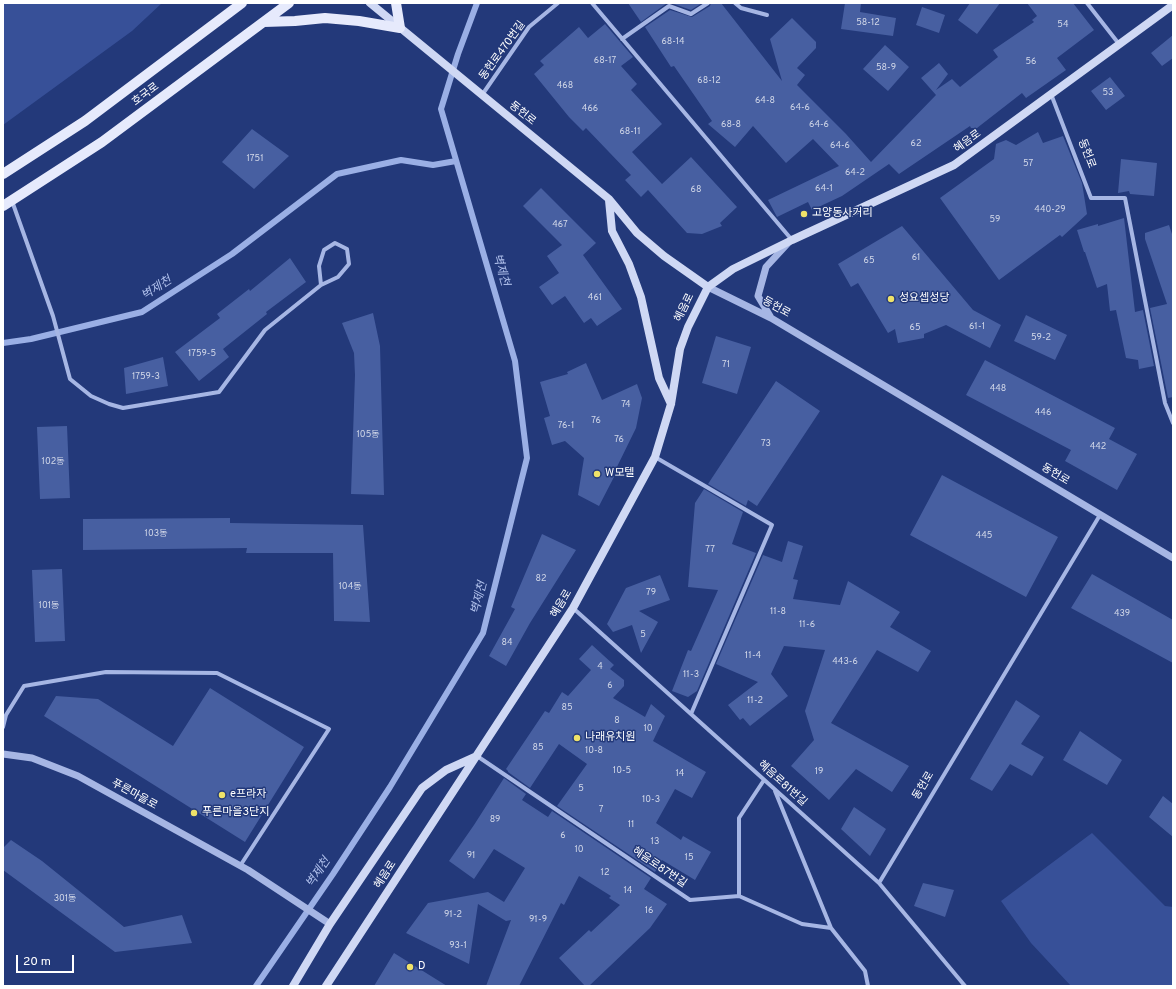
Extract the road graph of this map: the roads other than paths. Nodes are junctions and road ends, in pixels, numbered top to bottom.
1 (242, 3) edge
2 (290, 3) edge
3 (370, 3) edge
4 (396, 3) edge
5 (558, 3) edge
6 (592, 3) edge
7 (708, 3) edge
8 (735, 3) edge
9 (1087, 3) edge
10 (1173, 5) edge
11 (767, 15) dead end
12 (264, 22) junction
13 (400, 28) junction
14 (622, 39) junction
15 (1119, 44) junction
16 (1052, 94) junction
17 (482, 95) junction
18 (3, 174) edge
19 (12, 200) junction
20 (609, 200) junction
21 (3, 206) edge
22 (792, 240) junction
23 (321, 285) junction
24 (708, 287) junction
25 (772, 318) junction
26 (671, 404) junction
27 (1173, 423) edge
28 (655, 457) junction
29 (1100, 515) junction
30 (1173, 558) edge
31 (573, 608) junction
32 (691, 714) junction
33 (3, 727) edge
34 (3, 754) edge
35 (477, 756) junction
36 (764, 780) junction
37 (774, 789) junction
38 (240, 866) junction
39 (879, 883) junction
40 (739, 896) junction
41 (330, 924) junction
42 (831, 928) junction
43 (294, 986) edge
44 (326, 986) edge
45 (868, 986) edge
46 (965, 986) edge

1 - 18 main road, 호국로
2 - 12 main road, 호국로
3 - 13 main road
4 - 13 main road
5 - 17 street, 동헌로470번길
6 - 14 street
7 - 14 street
8 - 11 street
9 - 15 street
10 - 15 main road, 혜음로
12 - 13 main road
12 - 19 main road, 호국로
13 - 17 main road, 동헌로
14 - 22 street
15 - 16 main road, 혜음로
16 - 22 main road, 혜음로
16 - 27 street, 동헌로
17 - 20 main road, 동헌로
19 - 21 main road, 호국로
19 - 23 street
20 - 24 main road, 동헌로
20 - 26 main road
22 - 24 main road, 혜음로
22 - 25 street
23 - 23 street
24 - 25 street, 동헌로
24 - 26 main road, 혜음로
25 - 29 street, 동헌로
26 - 28 main road, 혜음로
28 - 31 main road, 혜음로
28 - 32 street
29 - 30 street, 동헌로
29 - 39 street, 동헌로
31 - 32 street, 혜음로81번길
31 - 35 main road, 혜음로
32 - 36 street, 혜음로81번길
33 - 38 street
34 - 38 street, 푸른마을로
35 - 40 street, 혜음로87번길
35 - 41 main road
35 - 44 main road, 혜음로
36 - 37 street, 혜음로81번길
36 - 40 street
37 - 39 street, 혜음로81번길
37 - 42 street
38 - 41 street, 푸른마을로
39 - 46 street, 혜음로81번길
40 - 42 street, 혜음로87번길
41 - 43 main road
42 - 45 street

